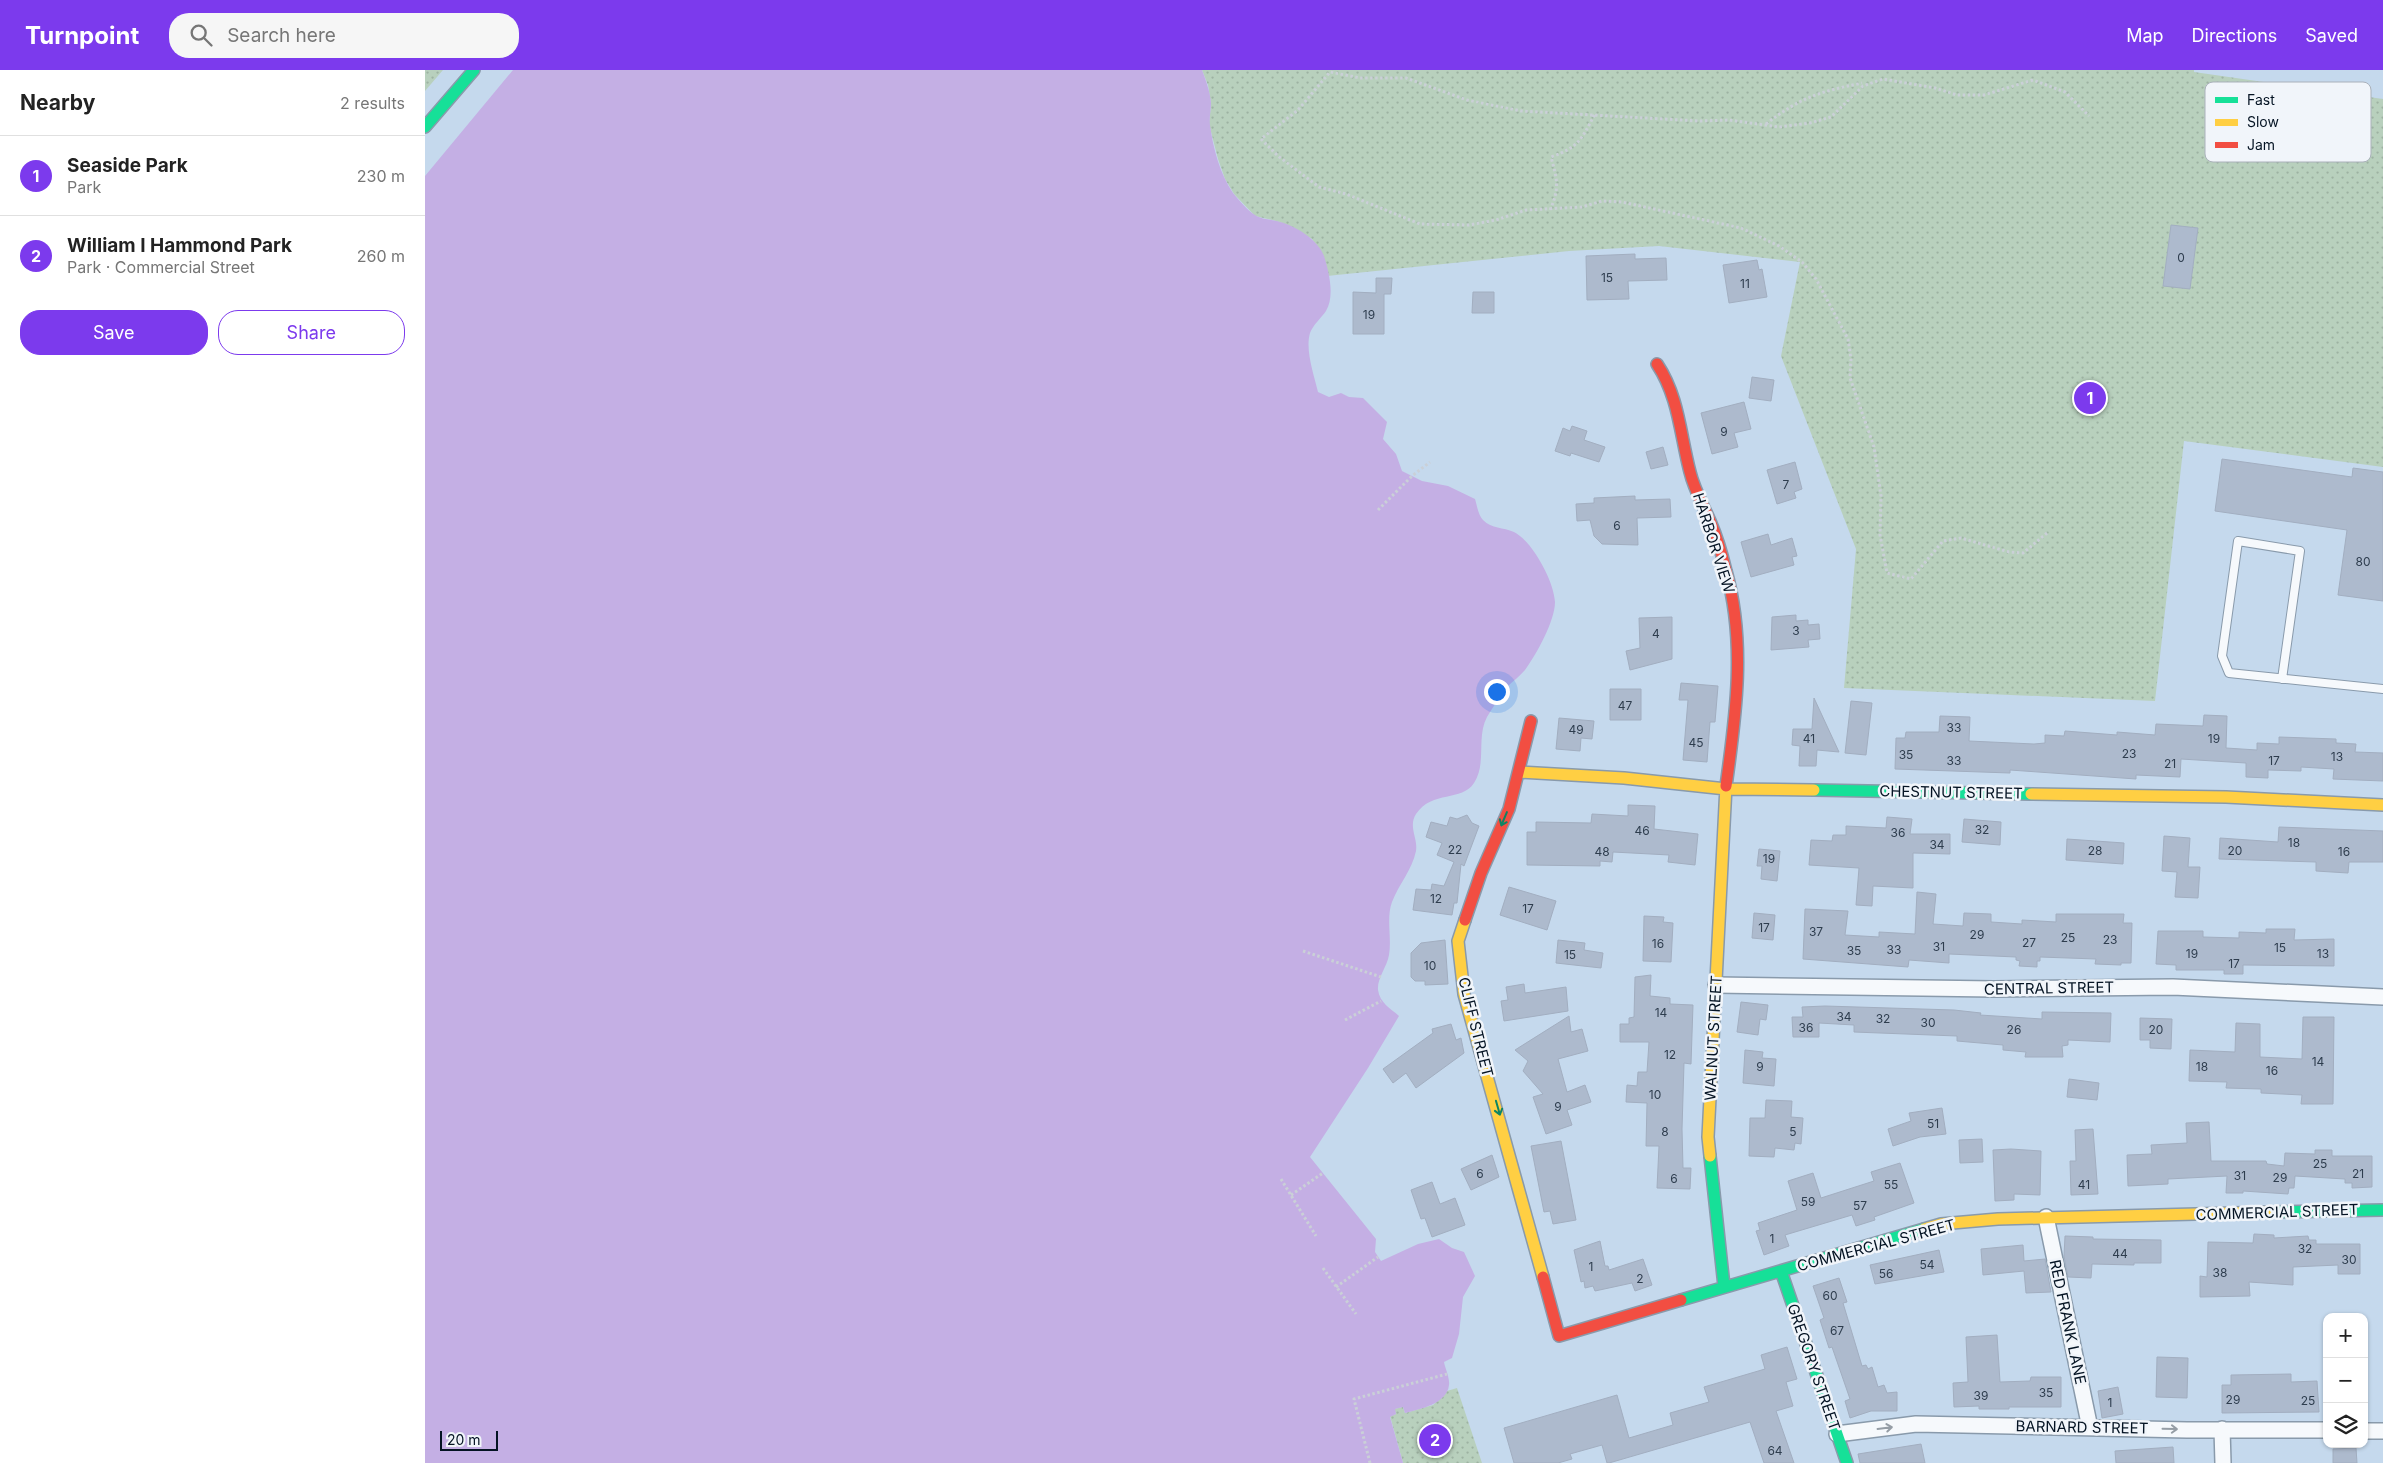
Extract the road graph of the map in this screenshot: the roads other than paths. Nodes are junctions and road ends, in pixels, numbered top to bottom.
1 (474, 70) edge
2 (425, 127) edge
3 (1657, 364) dead end
4 (2282, 679) junction
5 (2383, 689) edge
6 (1531, 721) dead end
7 (1519, 772) junction
8 (1726, 789) junction
9 (2383, 805) edge
10 (1715, 985) junction
11 (2383, 997) edge
12 (2383, 1210) edge
13 (2046, 1217) junction
14 (1781, 1271) junction
15 (1724, 1286) junction
16 (1559, 1336) joint
17 (2091, 1428) junction
18 (2222, 1429) junction
19 (2323, 1430) edge
20 (2368, 1431) edge
21 (2383, 1431) edge
22 (1837, 1434) junction
23 (1847, 1463) edge
24 (2223, 1463) edge

1 - 2 street
3 - 8 street, HARBOR VIEW
4 - 4 lane
4 - 5 lane
6 - 7 street, CLIFF STREET
7 - 8 street, CHESTNUT STREET
7 -> 16 street, CLIFF STREET
8 - 9 street, CHESTNUT STREET
8 - 10 street, WALNUT STREET
10 - 11 street, CENTRAL STREET
10 - 15 street, WALNUT STREET
12 - 13 street, COMMERCIAL STREET
13 - 14 street, COMMERCIAL STREET
13 - 17 street, RED FRANK LANE
14 - 15 street, COMMERCIAL STREET
14 - 22 street, GREGORY STREET
15 - 16 street, COMMERCIAL STREET
17 -> 18 street, BARNARD STREET
22 -> 17 street, BARNARD STREET
18 - 19 street, BARNARD STREET
18 - 24 street
20 - 21 street
22 - 23 street, GREGORY STREET

